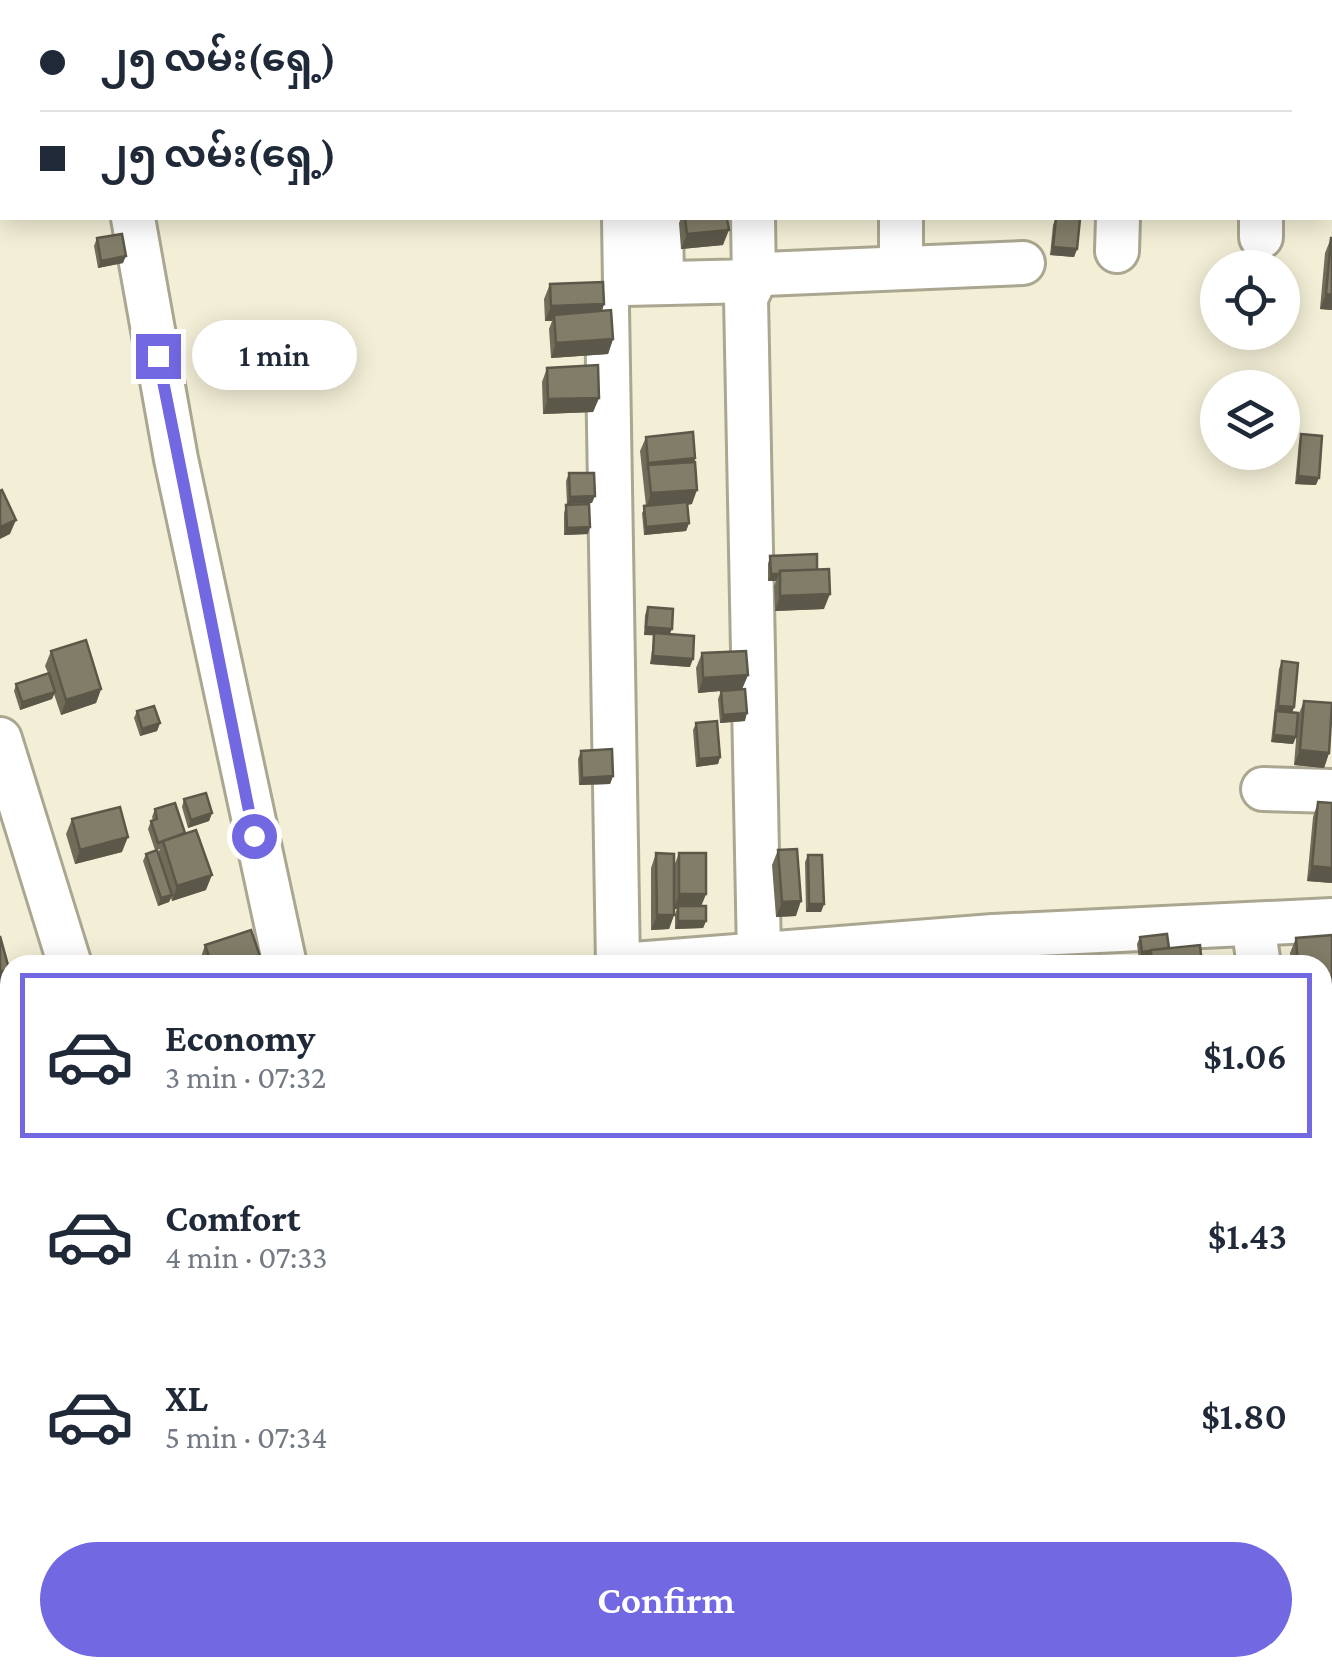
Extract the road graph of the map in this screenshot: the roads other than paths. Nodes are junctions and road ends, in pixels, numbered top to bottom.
1 (133, 220) edge
2 (624, 220) edge
3 (661, 220) edge
4 (753, 220) edge
5 (902, 220) edge
6 (1023, 263) dead end
7 (901, 265) junction
8 (754, 280) junction
9 (662, 283) junction
10 (607, 306) edge
11 (0, 739) edge
12 (1263, 788) dead end
13 (1332, 792) edge
14 (1332, 920) edge
15 (1256, 945) edge
16 (1120, 948) edge
17 (962, 952) edge
18 (760, 954) junction
19 (67, 955) edge
20 (282, 955) edge
21 (620, 955) edge
22 (747, 955) edge
23 (773, 955) edge
24 (887, 955) edge

1 - 20 street
2 - 9 street
3 - 9 street
4 - 8 street
5 - 7 street
6 - 7 street
7 - 8 street
8 - 9 street
8 - 18 street
10 - 21 street
11 - 19 street
12 - 13 street
14 - 15 street
15 - 16 street
16 - 17 street
17 - 24 street
18 - 22 street
18 - 23 street

